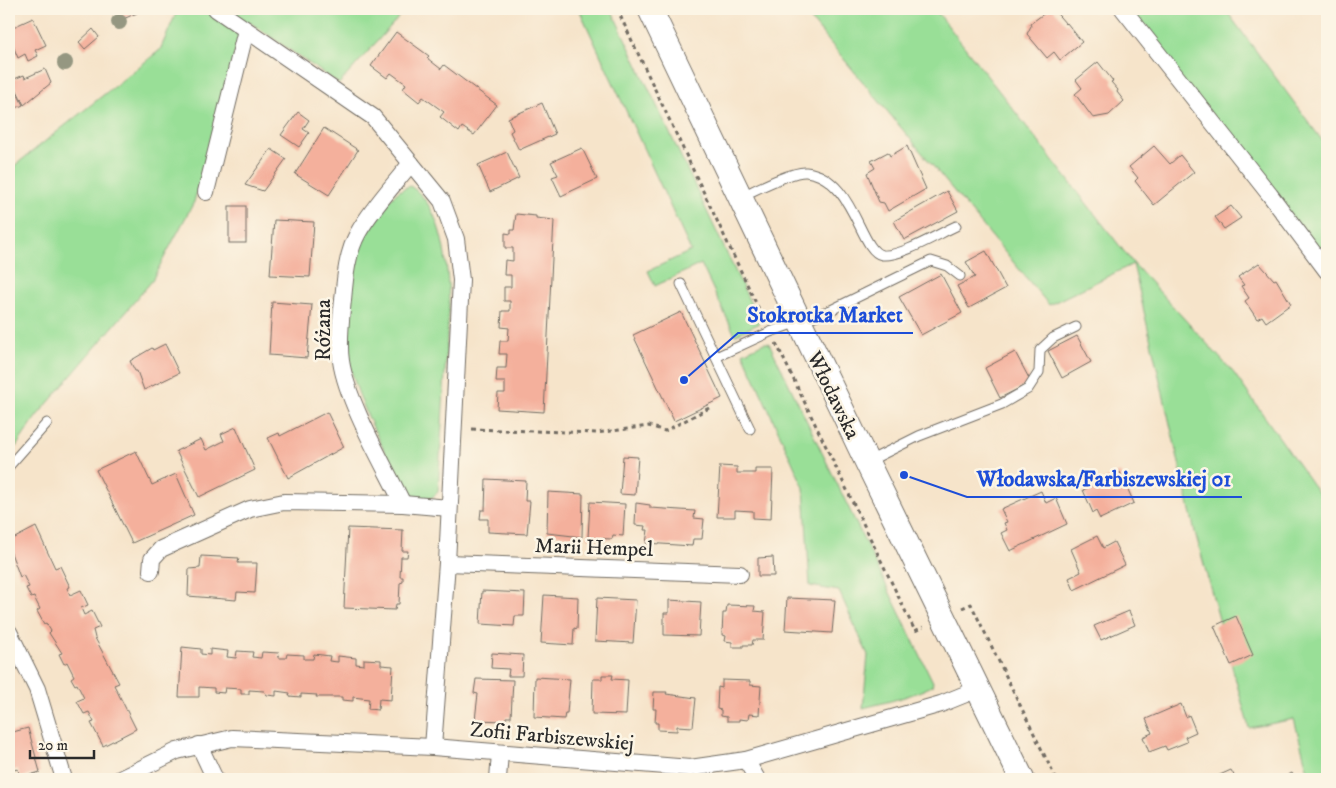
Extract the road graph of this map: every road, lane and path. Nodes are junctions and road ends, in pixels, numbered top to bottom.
1 (216, 9) edge
2 (650, 9) edge
3 (1123, 9) edge
4 (246, 30) junction
5 (410, 163) junction
6 (206, 192) dead end
7 (739, 198) junction
8 (956, 226) dead end
9 (1327, 271) edge
10 (960, 276) dead end
11 (681, 284) dead end
12 (799, 321) junction
13 (1076, 327) dead end
14 (716, 357) junction
15 (711, 407) dead end
16 (47, 422) dead end
17 (469, 429) dead end
18 (750, 429) dead end
19 (866, 462) junction
20 (9, 466) edge
21 (403, 504) junction
22 (449, 508) junction
23 (446, 563) junction
24 (151, 571) dead end
25 (740, 574) dead end
26 (9, 632) edge
27 (978, 689) junction
28 (199, 745) junction
29 (433, 747) junction
30 (500, 753) junction
31 (746, 760) junction
32 (690, 774) edge
33 (64, 779) edge
34 (120, 779) edge
35 (215, 779) edge
36 (498, 779) edge
37 (757, 779) edge
38 (1022, 779) edge

1 - 4 street
2 - 7 main road, Włodawska
3 - 9 street
4 - 5 street
4 - 6 street
5 - 21 street, Różana
5 - 22 street
7 - 8 lane
7 - 12 main road, Włodawska
10 - 12 lane
11 - 14 lane
12 - 14 lane
12 - 19 main road, Włodawska
13 - 19 lane
14 - 18 lane
15 - 17 path
16 - 20 lane
19 - 27 main road, Włodawska
21 - 22 street
21 - 24 street
22 - 23 street
23 - 25 street, Marii Hempel
23 - 29 street
26 - 33 street
27 - 31 street, Zofii Farbiszewskiej
27 - 38 main road, Włodawska
28 - 29 street, Zofii Farbiszewskiej
28 - 34 street, Zofii Farbiszewskiej
28 - 35 street
29 - 30 street, Zofii Farbiszewskiej
30 - 32 street, Zofii Farbiszewskiej
30 - 36 street
31 - 32 street, Zofii Farbiszewskiej
31 - 37 street

